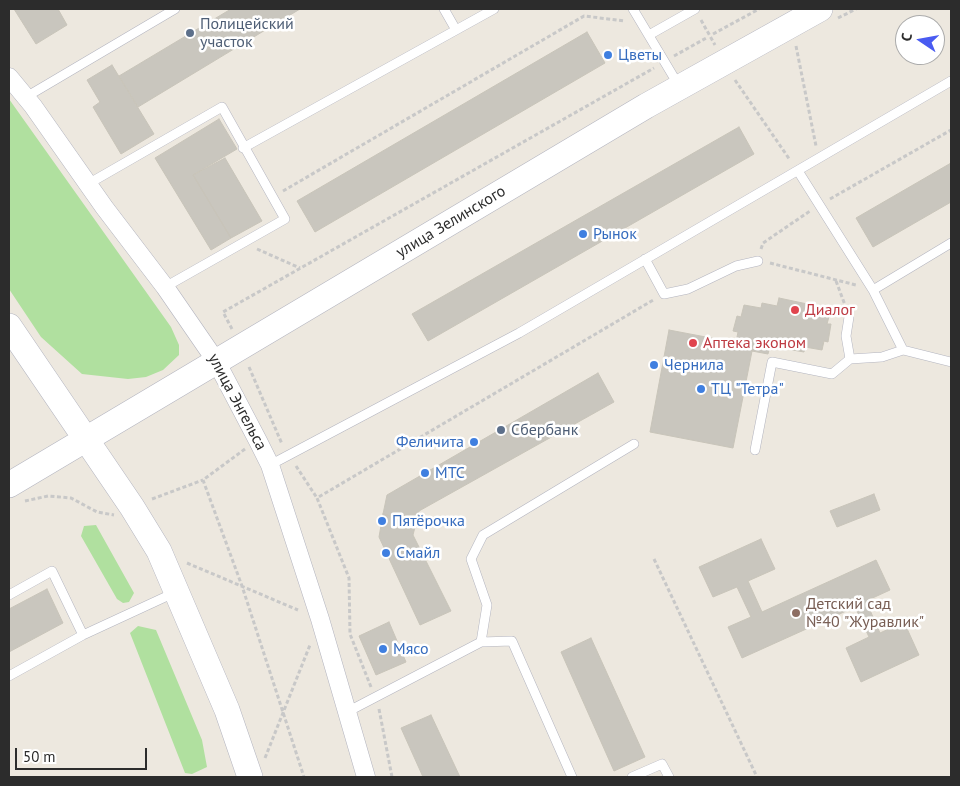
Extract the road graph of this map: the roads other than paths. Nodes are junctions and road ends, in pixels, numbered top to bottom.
1 (174, 9) edge
2 (444, 9) edge
3 (494, 9) edge
4 (633, 9) edge
5 (820, 9) edge
6 (697, 13) edge
7 (456, 30) junction
8 (648, 35) junction
9 (9, 77) edge
10 (951, 81) edge
11 (680, 87) junction
12 (26, 97) junction
13 (243, 148) junction
14 (798, 171) junction
15 (88, 184) junction
16 (951, 244) edge
17 (645, 259) junction
18 (758, 261) road end
19 (165, 286) junction
20 (873, 290) junction
21 (849, 317) road end
22 (9, 326) edge
23 (903, 350) junction
24 (850, 359) junction
25 (216, 360) junction
26 (951, 362) edge
27 (85, 441) junction
28 (634, 444) dead end
29 (755, 450) dead end
30 (270, 465) junction
31 (9, 485) edge
32 (176, 592) junction
33 (9, 595) edge
34 (83, 635) junction
35 (481, 642) junction
36 (9, 676) edge
37 (347, 712) junction
38 (257, 769) edge
39 (366, 777) edge
40 (572, 777) edge
41 (632, 777) edge
42 (668, 777) edge

1 - 12 lane
2 - 7 lane
3 - 7 lane
4 - 8 lane
5 - 11 street, улица Зелинского
6 - 8 lane
7 - 13 lane
8 - 11 lane
9 - 12 street, улица Энгельса
10 - 14 lane
11 - 25 street, улица Зелинского
12 - 15 street, улица Энгельса
13 - 15 lane
13 - 19 lane
14 - 17 lane
14 - 20 lane
15 - 19 street, улица Энгельса
16 - 20 lane
17 - 18 lane
17 - 30 lane
19 - 25 street, улица Энгельса
20 - 23 lane
21 - 24 lane
22 - 27 street
23 - 24 lane
23 - 26 lane
24 - 29 lane
25 - 27 street, улица Зелинского
25 - 30 street, улица Энгельса
27 - 31 street, улица Зелинского
27 - 32 street
28 - 35 lane
30 - 37 street, улица Энгельса
32 - 34 lane
32 - 38 street
33 - 34 lane
34 - 36 lane
35 - 37 lane
35 - 40 lane
37 - 39 street, улица Энгельса
41 - 42 lane

